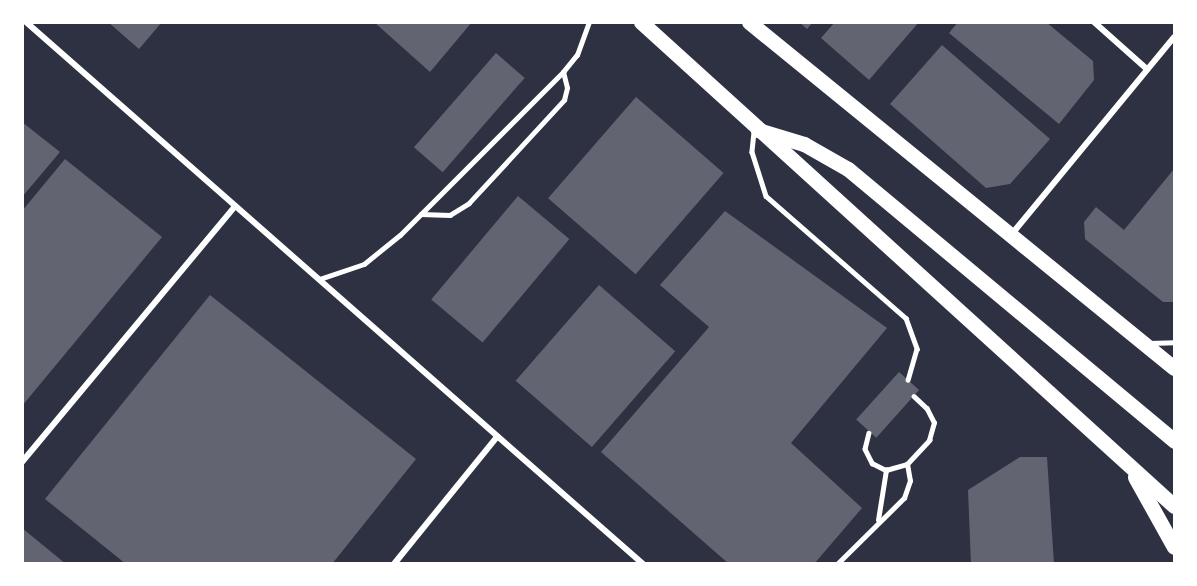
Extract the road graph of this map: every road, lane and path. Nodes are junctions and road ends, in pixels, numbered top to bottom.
1 (26, 22) edge
2 (589, 22) edge
3 (641, 22) edge
4 (749, 22) edge
5 (1094, 22) edge
6 (1174, 38) edge
7 (1147, 69) junction
8 (563, 72) junction
9 (755, 129) junction
10 (235, 206) junction
11 (421, 214) junction
12 (1011, 235) junction
13 (320, 279) junction
14 (1144, 342) junction
15 (1174, 342) edge
16 (1174, 368) edge
17 (908, 380) dead end
18 (914, 397) dead end
19 (869, 433) dead end
20 (497, 437) junction
21 (1174, 441) edge
22 (22, 462) edge
23 (907, 464) junction
24 (1129, 467) junction
25 (886, 470) junction
26 (1174, 506) edge
27 (878, 520) junction
28 (1174, 547) edge
29 (394, 564) edge
30 (644, 564) edge
31 (837, 564) edge

1 - 10 street
2 - 8 lane
3 - 9 main road
4 - 12 main road
5 - 7 street
6 - 7 street
7 - 12 street
8 - 11 lane
8 - 11 lane
9 - 17 lane
9 - 21 main road
9 - 24 main road
10 - 13 street
10 - 22 street
11 - 13 lane
12 - 14 main road
13 - 20 street
14 - 15 lane
14 - 16 main road
18 - 23 lane
19 - 25 lane
20 - 29 street
20 - 30 street
23 - 25 lane
23 - 27 lane
24 - 26 main road
24 - 28 main road
25 - 27 lane
27 - 31 lane

